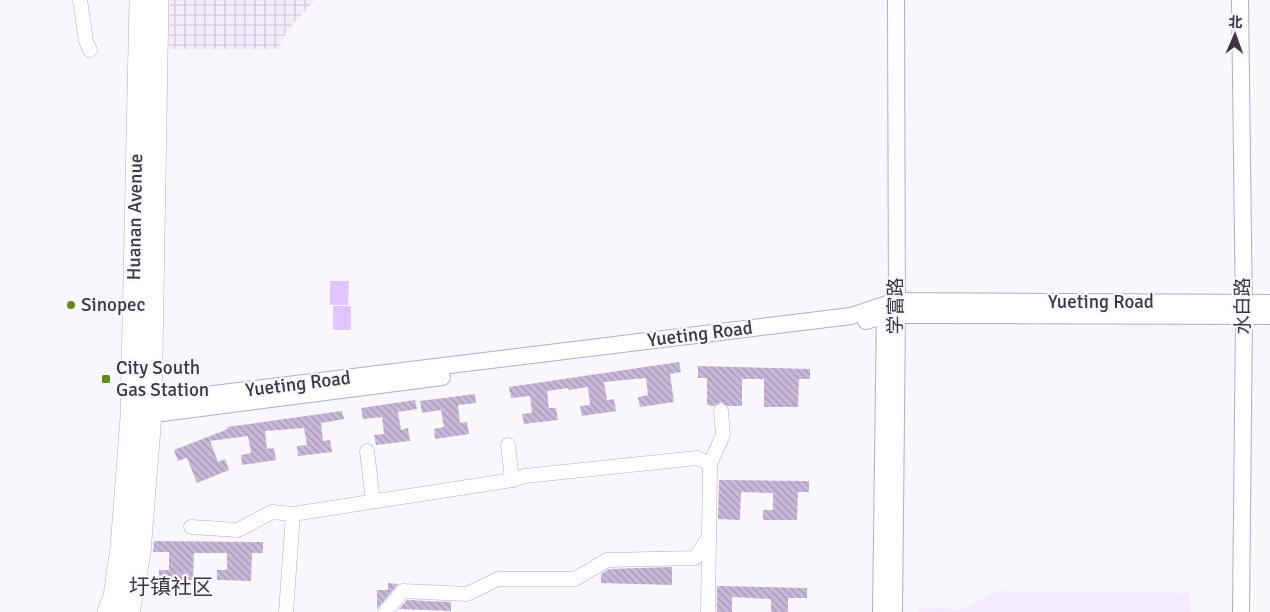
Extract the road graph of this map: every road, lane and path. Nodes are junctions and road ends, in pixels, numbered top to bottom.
1 (80, 0) edge
2 (140, 0) edge
3 (158, 0) edge
4 (886, 0) edge
5 (896, 0) edge
6 (1240, 0) edge
7 (90, 50) dead end
8 (1270, 303) edge
9 (891, 309) junction
10 (1244, 309) junction
11 (1270, 316) edge
12 (141, 409) junction
13 (721, 411) dead end
14 (508, 445) dead end
15 (367, 451) dead end
16 (710, 464) junction
17 (512, 480) junction
18 (373, 501) junction
19 (293, 514) junction
20 (191, 527) dead end
21 (709, 537) junction
22 (108, 612) edge
23 (129, 612) edge
24 (286, 612) edge
25 (385, 612) edge
26 (708, 612) edge
27 (881, 612) edge
28 (894, 612) edge
29 (1241, 612) edge

1 - 7 street
2 - 12 main road, Huanan Avenue
3 - 12 main road, Huanan Avenue
4 - 9 street, 学富路
5 - 9 street, 学富路
6 - 10 street, 水白路
8 - 10 street, Yueting Road
9 - 10 street, Yueting Road
9 - 12 street, Yueting Road
9 - 27 street, 学富路
9 - 28 street, 学富路
10 - 11 street, Yueting Road
10 - 29 street, 水白路
12 - 22 main road, Huanan Avenue
12 - 23 main road, Huanan Avenue
13 - 16 street
14 - 17 street
15 - 18 street
16 - 17 street
16 - 21 street
17 - 18 street
18 - 19 street
19 - 20 street
19 - 24 street
21 - 25 street
21 - 26 street

